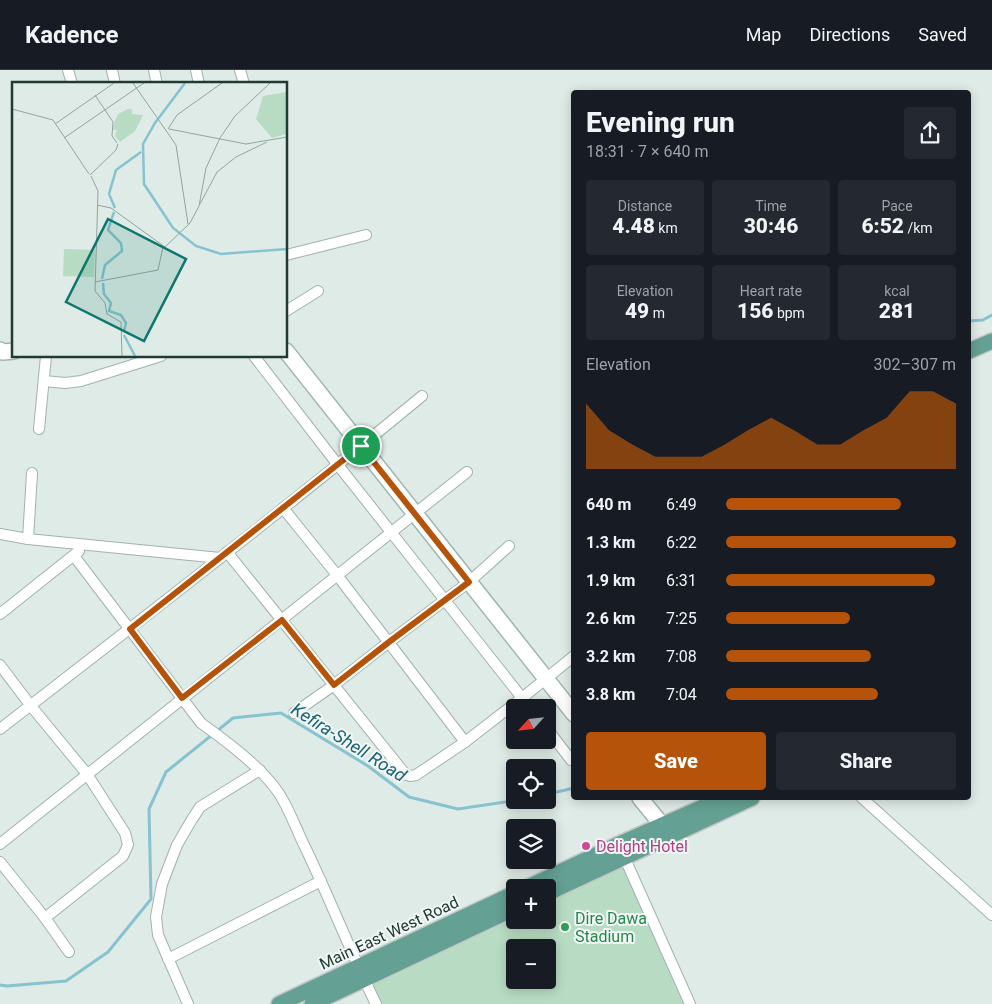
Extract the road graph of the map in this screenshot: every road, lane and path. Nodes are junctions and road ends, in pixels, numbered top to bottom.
1 (366, 235) dead end
2 (288, 254) edge
3 (318, 291) dead end
4 (288, 310) edge
5 (992, 340) edge
6 (0, 350) edge
7 (971, 350) edge
8 (12, 351) edge
9 (288, 354) edge
10 (46, 358) edge
11 (155, 358) edge
12 (256, 358) edge
13 (44, 381) junction
14 (422, 396) dead end
15 (39, 429) dead end
16 (361, 446) junction
17 (338, 465) junction
18 (32, 472) dead end
19 (467, 472) dead end
20 (283, 508) junction
21 (415, 514) junction
22 (392, 532) junction
23 (0, 534) edge
24 (28, 539) junction
25 (88, 545) junction
26 (509, 546) dead end
27 (224, 555) junction
28 (74, 556) junction
29 (337, 575) junction
30 (469, 582) junction
31 (445, 600) junction
32 (0, 614) edge
33 (282, 620) junction
34 (130, 629) junction
35 (389, 642) junction
36 (571, 658) edge
37 (0, 665) edge
38 (546, 679) junction
39 (334, 685) junction
40 (182, 698) junction
41 (522, 698) junction
42 (31, 706) junction
43 (571, 710) edge
44 (294, 713) dead end
45 (0, 729) edge
46 (556, 740) edge
47 (466, 742) junction
48 (571, 760) edge
49 (260, 770) junction
50 (87, 774) junction
51 (641, 800) edge
52 (719, 800) edge
53 (747, 800) edge
54 (864, 800) edge
55 (664, 831) junction
56 (0, 844) edge
57 (621, 850) junction
58 (0, 862) edge
59 (548, 879) edge
60 (321, 881) junction
61 (556, 887) edge
62 (506, 898) edge
63 (506, 911) edge
64 (992, 915) edge
65 (45, 918) junction
66 (456, 928) junction
67 (69, 952) dead end
68 (168, 959) junction
69 (361, 973) junction
70 (188, 1004) edge
71 (279, 1004) edge
72 (312, 1004) edge
73 (376, 1004) edge
74 (690, 1004) edge

1 - 2 street
3 - 4 street
5 - 7 main road
6 - 8 street
9 - 16 street
10 - 13 street
11 - 13 street
12 - 17 street
13 - 15 street
14 - 16 street
16 - 17 street
16 - 21 street
17 - 20 street
17 - 22 street
18 - 24 street
19 - 21 street
20 - 27 street
20 - 29 street
21 - 22 street
21 - 30 street
22 - 29 street
22 - 31 street
23 - 24 street
24 - 25 street
25 - 27 street
25 - 28 street
26 - 30 street
27 - 33 street
27 - 34 street
28 - 32 street
28 - 34 street
29 - 33 street
29 - 35 street
30 - 31 street
30 - 38 street
31 - 35 street
31 - 41 street
33 - 39 street
33 - 40 street
34 - 40 street
34 - 42 street
35 - 39 street
35 - 47 street
36 - 38 street
37 - 42 street
38 - 41 street
38 - 43 street
39 - 44 street
39 - 47 street
40 - 49 street
40 - 50 street
41 - 47 street
42 - 45 street
42 - 50 street
46 - 48 street
49 - 60 street
49 - 68 street
50 - 56 street
50 - 65 street
51 - 55 street
52 - 55 main road
53 - 55 main road
54 - 64 street
55 - 57 main road
57 - 59 main road
57 - 61 main road
57 - 74 street
58 - 65 street
60 - 68 street
60 - 69 street
62 - 66 main road, Main East West Road
63 - 66 main road, Main East West Road
65 - 67 street
66 - 69 main road, Main East West Road
68 - 70 street
69 - 71 main road, Main East West Road
69 - 72 main road, Main East West Road
69 - 73 street

